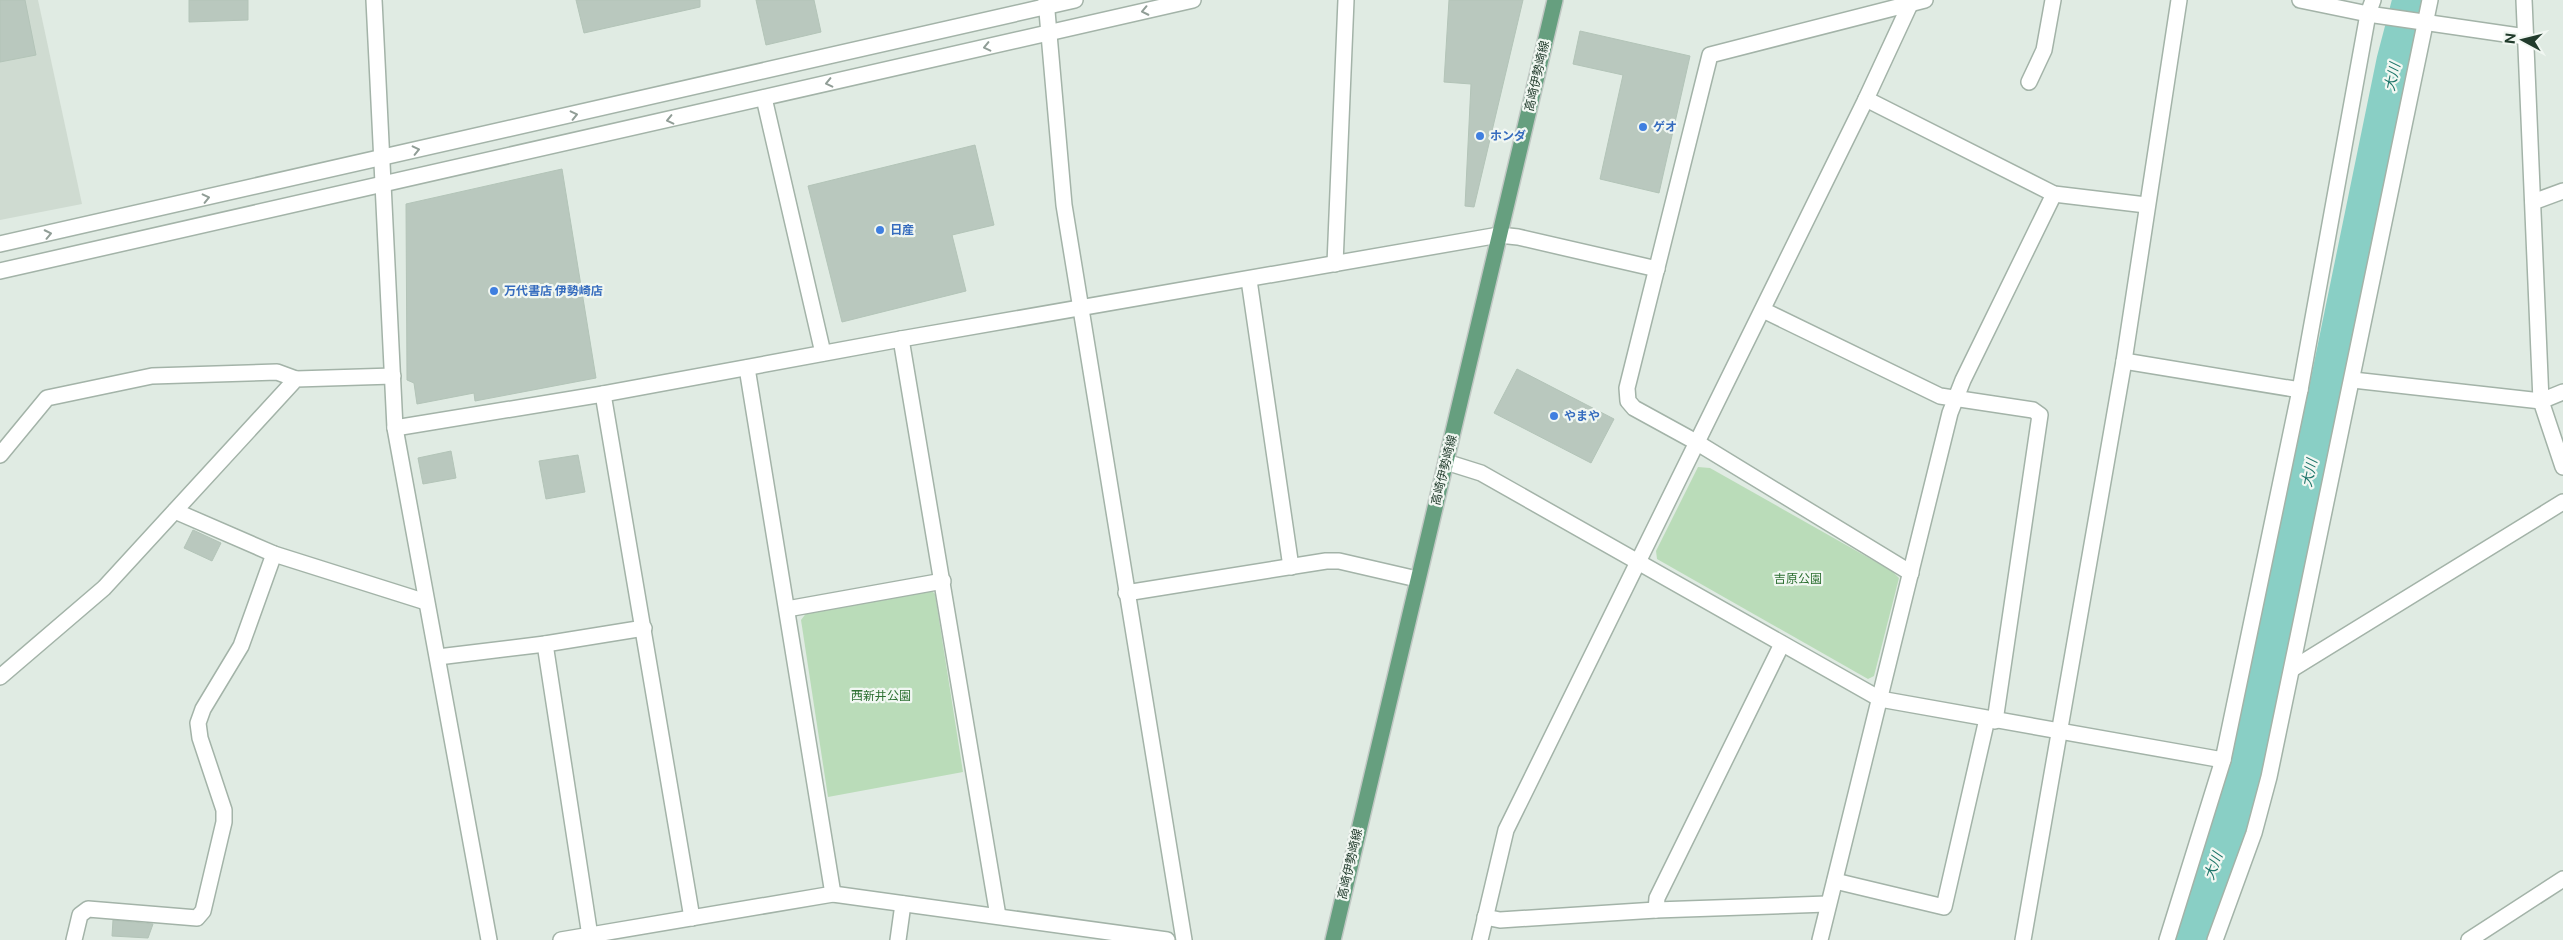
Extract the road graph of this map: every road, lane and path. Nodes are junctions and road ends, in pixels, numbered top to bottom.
1 (374, 0) edge
2 (1075, 0) edge
3 (1193, 0) edge
4 (1346, 0) edge
5 (1555, 0) edge
6 (2053, 0) edge
7 (2179, 0) edge
8 (2300, 0) edge
9 (2430, 0) edge
10 (2524, 0) edge
11 (1916, 1) edge
12 (1046, 3) edge
13 (2374, 10) edge
14 (2421, 22) junction
15 (1048, 33) junction
16 (2526, 37) junction
17 (2029, 82) dead end
18 (764, 98) junction
19 (1866, 99) junction
20 (382, 158) junction
21 (384, 185) junction
22 (2563, 191) edge
23 (2054, 194) junction
24 (2532, 202) junction
25 (2146, 205) junction
26 (1499, 235) junction
27 (0, 244) edge
28 (1334, 264) junction
29 (1657, 269) junction
30 (0, 271) edge
31 (1249, 280) junction
32 (1080, 308) junction
33 (1762, 310) junction
34 (902, 339) junction
35 (823, 353) junction
36 (2124, 361) junction
37 (747, 368) junction
38 (392, 376) junction
39 (296, 379) junction
40 (2353, 380) junction
41 (2300, 390) junction
42 (2563, 392) edge
43 (603, 394) junction
44 (1956, 398) junction
45 (2541, 401) junction
46 (396, 428) junction
47 (1696, 442) junction
48 (3, 447) edge
49 (1446, 462) junction
50 (2563, 467) edge
51 (2563, 502) edge
52 (175, 511) junction
53 (274, 554) junction
54 (1638, 562) junction
55 (1290, 567) junction
56 (1911, 573) junction
57 (1417, 579) junction
58 (943, 581) junction
59 (1126, 592) junction
60 (426, 602) junction
61 (787, 610) junction
62 (644, 628) junction
63 (546, 644) junction
64 (1782, 644) junction
65 (438, 657) junction
66 (2292, 669) junction
67 (0, 677) edge
68 (1880, 699) junction
69 (1991, 720) junction
70 (2060, 730) junction
71 (2223, 760) junction
72 (2563, 879) edge
73 (1835, 881) junction
74 (833, 894) junction
75 (903, 904) junction
76 (1827, 904) junction
77 (1656, 910) junction
78 (998, 916) junction
79 (1485, 917) junction
80 (692, 918) junction
81 (590, 936) junction
82 (74, 940) edge
83 (489, 940) edge
84 (561, 940) edge
85 (898, 940) edge
86 (1166, 940) edge
87 (1184, 940) edge
88 (1332, 940) edge
89 (1480, 940) edge
90 (1820, 940) edge
91 (2023, 940) edge
92 (2167, 940) edge
93 (2216, 940) edge
94 (2469, 940) edge

1 - 20 street
2 - 12 street
3 -> 15 street
4 - 28 street
5 - 26 main road, 高崎伊勢崎線
6 - 17 street
7 - 25 street
8 - 13 street
9 - 14 street
10 - 16 street
11 - 19 street
11 - 29 street
12 - 15 street
20 -> 12 street
13 - 14 street
13 - 41 street
14 - 16 street
14 - 40 street
15 -> 18 street
15 - 32 street
16 - 24 street
18 -> 21 street
18 - 35 street
19 - 23 street
19 - 33 street
20 - 21 street
27 -> 20 street
21 - 30 street
21 - 38 street
22 - 24 street
23 - 25 street
23 - 44 street
24 - 45 street
25 - 36 street
26 - 28 street
26 - 29 street
26 - 49 main road, 高崎伊勢崎線
28 - 31 street
29 - 47 street
31 - 32 street
31 - 55 street
32 - 34 street
32 - 59 street
33 - 44 street
33 - 47 street
34 - 35 street
34 - 58 street
35 - 37 street
36 - 41 street
36 - 70 street
37 - 43 street
37 - 61 street
38 - 39 street
38 - 46 street
39 - 48 street
39 - 52 street
40 - 45 street
40 - 66 street
41 - 71 street
42 - 45 street
43 - 46 street
43 - 62 street
44 - 56 street
44 - 69 street
45 - 50 street
46 - 60 street
47 - 54 street
47 - 56 street
49 - 54 street
49 - 57 main road, 高崎伊勢崎線
51 - 66 street
52 - 53 street
52 - 67 street
53 - 60 street
53 - 82 street
54 - 64 street
54 - 79 street
55 - 57 street
55 - 59 street
56 - 68 street
57 - 88 main road, 高崎伊勢崎線
58 - 61 street
58 - 78 street
59 - 87 street
60 - 65 street
61 - 74 street
62 - 63 street
62 - 80 street
63 - 65 street
63 - 81 street
64 - 68 street
64 - 77 street
65 - 83 street
66 - 93 street
68 - 69 street
68 - 73 street
69 - 70 street
69 - 73 street
70 - 71 street
70 - 91 street
71 - 92 street
72 - 94 street
73 - 76 street
74 - 75 street
74 - 80 street
75 - 78 street
75 - 85 street
76 - 77 street
76 - 90 street
77 - 79 street
78 - 86 street
79 - 89 street
80 - 81 street
81 - 84 street

